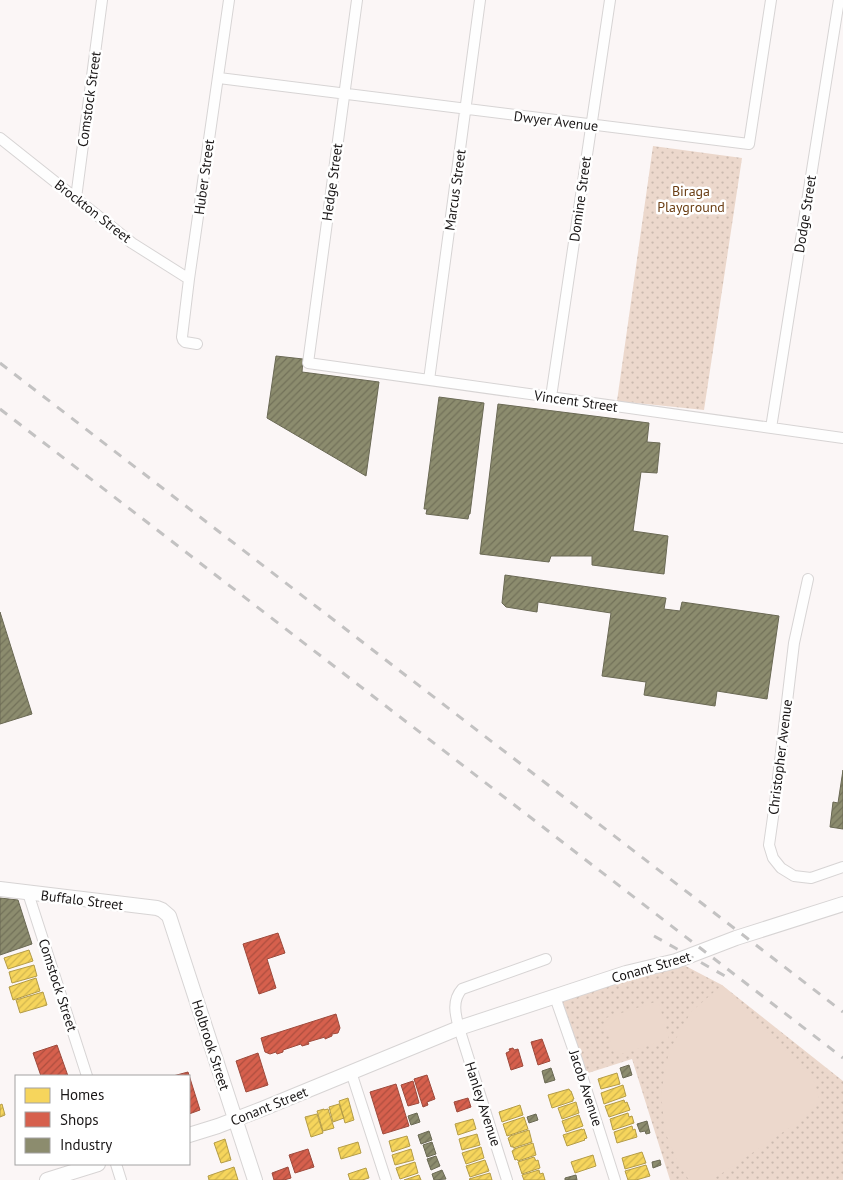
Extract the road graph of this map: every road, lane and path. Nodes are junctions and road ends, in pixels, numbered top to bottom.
1 (102, 0) edge
2 (229, 0) edge
3 (357, 0) edge
4 (480, 0) edge
5 (610, 0) edge
6 (770, 0) edge
7 (839, 0) edge
8 (219, 78) junction
9 (344, 94) junction
10 (466, 109) junction
11 (591, 125) junction
12 (0, 138) edge
13 (76, 198) junction
14 (189, 279) junction
15 (198, 344) dead end
16 (308, 363) joint
17 (430, 380) junction
18 (551, 397) junction
19 (771, 428) junction
20 (843, 438) edge
21 (808, 579) dead end
22 (843, 867) edge
23 (0, 889) edge
24 (28, 893) junction
25 (843, 904) edge
26 (164, 912) joint
27 (546, 959) dead end
28 (555, 996) junction
29 (459, 1028) junction
30 (351, 1072) junction
31 (87, 1075) edge
32 (236, 1119) junction
33 (190, 1135) edge
34 (95, 1165) edge
35 (116, 1165) edge
36 (47, 1180) edge
37 (121, 1180) edge
38 (255, 1180) edge
39 (386, 1180) edge
40 (508, 1180) edge
41 (615, 1180) edge

1 - 13 street, Comstock Street
2 - 8 street, Huber Street
3 - 9 street, Hedge Street
4 - 10 street, Marcus Street
5 - 11 street, Domine Street
6 - 11 street, Dwyer Avenue
7 - 19 street, Dodge Street
8 - 9 street, Dwyer Avenue
8 - 14 street, Huber Street
9 - 10 street, Dwyer Avenue
9 - 16 street, Hedge Street
10 - 11 street, Dwyer Avenue
10 - 17 street, Marcus Street
11 - 18 street, Domine Street
12 - 13 street, Brockton Street
13 - 14 street, Brockton Street
14 - 15 street, Huber Street
16 - 17 street, Vincent Street
17 - 18 street, Vincent Street
18 - 19 street, Vincent Street
19 - 20 street, Vincent Street
21 - 22 street, Christopher Avenue
23 - 24 main road, Buffalo Street
24 - 26 main road, Buffalo Street
24 - 31 street, Comstock Street
25 - 28 main road, Conant Street
26 - 32 main road, Holbrook Street
27 - 29 street
28 - 29 main road, Conant Street
28 - 41 street, Jacob Avenue
29 - 30 main road, Conant Street
29 - 40 street, Hanley Avenue
30 - 32 main road, Conant Street
30 - 39 street
32 - 33 main road, Conant Street
32 - 38 main road, Holbrook Street
34 - 36 main road
35 - 37 street

